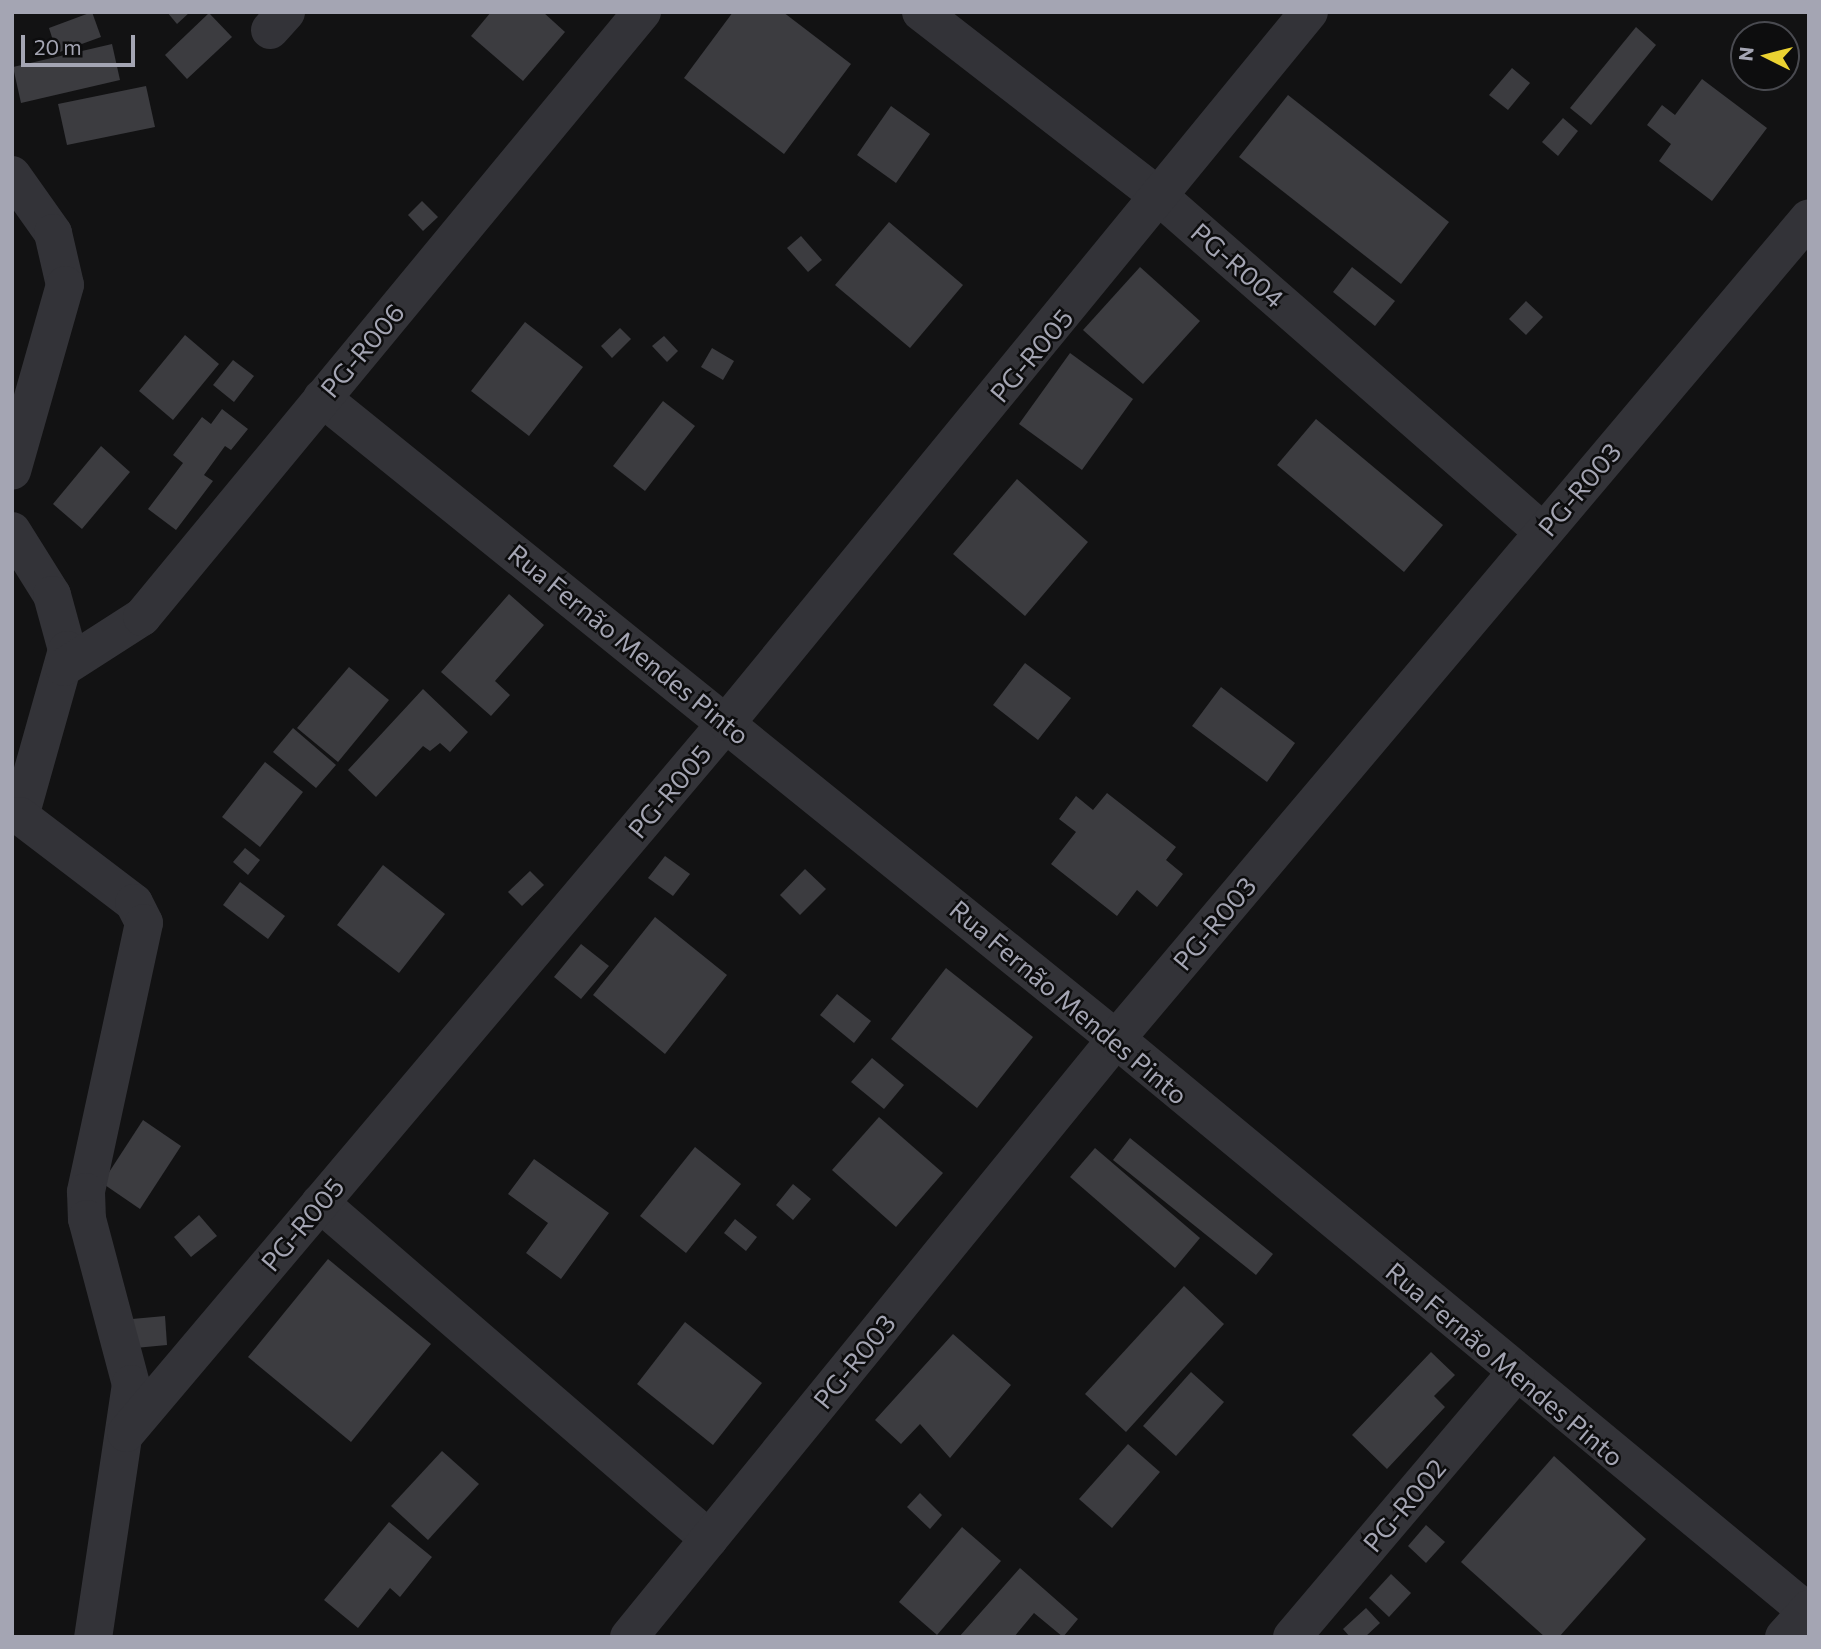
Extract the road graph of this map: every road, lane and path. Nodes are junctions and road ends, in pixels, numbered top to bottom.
1 (642, 12) edge
2 (921, 12) edge
3 (1309, 12) edge
4 (12, 175) edge
5 (1161, 198) junction
6 (1809, 218) edge
7 (322, 398) junction
8 (12, 471) edge
9 (12, 530) edge
10 (1543, 532) junction
11 (64, 667) junction
12 (727, 722) junction
13 (1116, 1039) junction
14 (320, 1203) junction
15 (1516, 1373) junction
16 (126, 1433) junction
17 (709, 1539) junction
18 (1802, 1618) edge
19 (93, 1637) edge
20 (629, 1637) edge
21 (1292, 1637) edge

1 - 7 street, PG-R006
2 - 5 street, PG-R004
3 - 5 street, PG-R005
4 - 8 street
5 - 10 street, PG-R004
5 - 12 street, PG-R005
6 - 10 street, PG-R003
7 - 11 street, PG-R006
7 - 12 street, Rua Fernão Mendes Pinto
9 - 11 street
10 - 13 street, PG-R003
11 - 16 street
12 - 13 street, Rua Fernão Mendes Pinto
12 - 14 street, PG-R005
13 - 15 street, Rua Fernão Mendes Pinto
13 - 17 street, PG-R003
14 - 16 street, PG-R005
14 - 17 street
15 - 18 street, Rua Fernão Mendes Pinto
15 - 21 street, PG-R002
16 - 19 street
17 - 20 street, PG-R003

